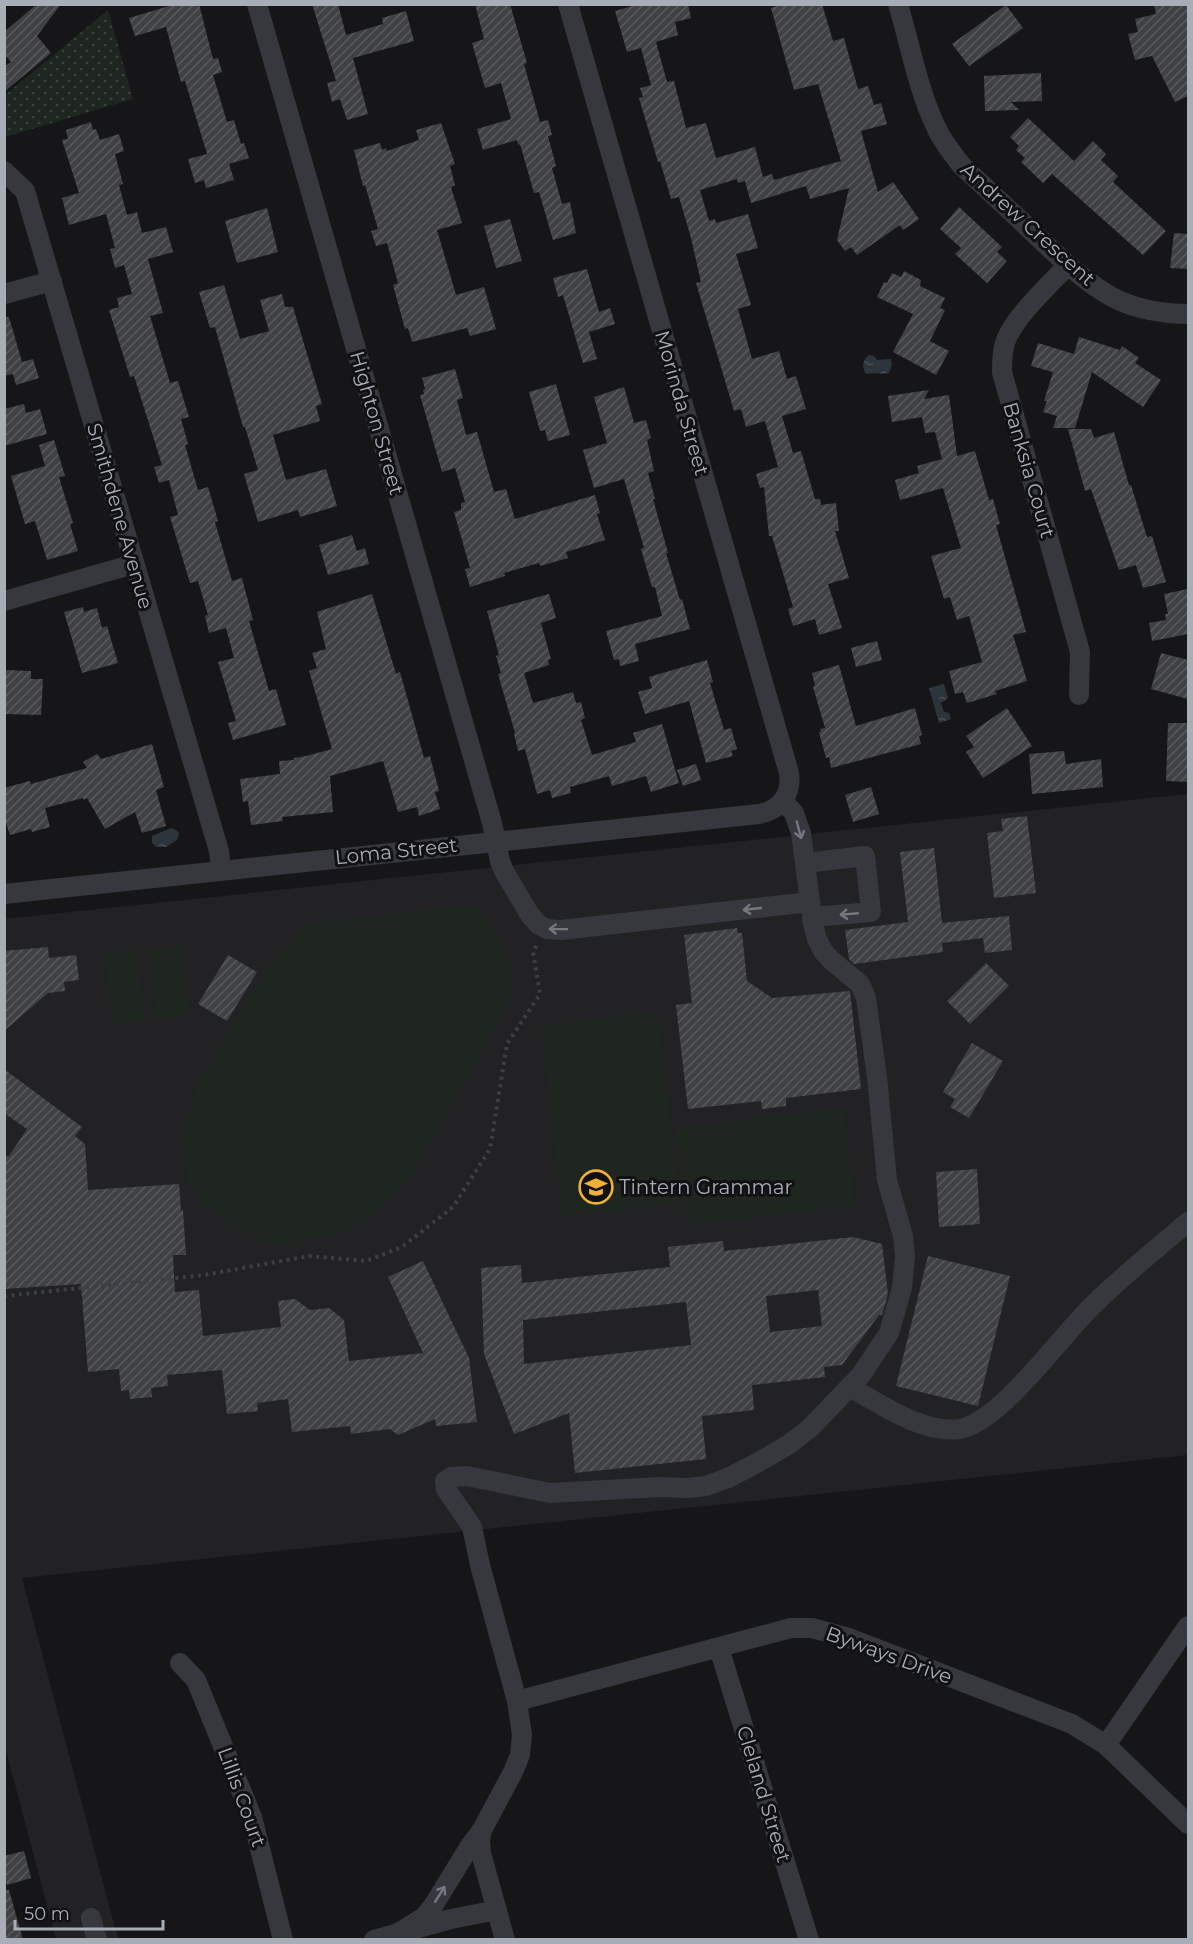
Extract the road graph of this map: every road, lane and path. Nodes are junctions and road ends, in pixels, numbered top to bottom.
1 (257, 4) edge
2 (568, 4) edge
3 (898, 4) edge
4 (4, 171) edge
5 (1068, 265) junction
6 (52, 281) junction
7 (4, 294) edge
8 (1188, 314) edge
9 (134, 564) junction
10 (4, 601) edge
11 (1079, 695) dead end
12 (783, 801) junction
13 (496, 841) junction
14 (805, 863) junction
15 (221, 870) junction
16 (4, 894) edge
17 (811, 910) junction
18 (547, 929) junction
19 (1188, 1222) edge
20 (4, 1296) edge
21 (850, 1387) junction
22 (1188, 1626) edge
23 (719, 1648) junction
24 (180, 1663) dead end
25 (517, 1701) junction
26 (1106, 1745) junction
27 (1188, 1824) edge
28 (482, 1830) junction
29 (497, 1910) junction
30 (398, 1933) junction
31 (88, 1940) edge
32 (97, 1940) edge
33 (283, 1940) edge
34 (374, 1940) edge
35 (505, 1940) edge
36 (809, 1940) edge

1 - 13 street, Highton Street
2 - 12 street, Morinda Street
3 - 5 street, Andrew Crescent
4 - 6 street, Smithdene Avenue
5 - 8 street, Andrew Crescent
5 - 11 street, Banksia Court
6 - 7 street
6 - 9 street, Smithdene Avenue
9 - 10 street
9 - 15 street, Smithdene Avenue
12 - 13 street, Loma Street
12 -> 14 street
13 - 15 street, Loma Street
13 - 18 street, Highton Street
14 - 17 street
14 -> 17 street
15 - 16 street, Loma Street
17 -> 18 street
17 - 21 street
18 - 20 path
19 - 21 street
21 - 25 street
22 - 26 street
23 - 25 street, Byways Drive
23 - 26 street, Byways Drive
23 - 36 street, Cleland Street
24 - 33 street, Lillis Court
25 - 28 street
26 - 27 street, Byways Drive
28 - 29 street
30 -> 28 street
29 - 30 street
29 - 35 street
30 - 34 street
31 - 32 street

